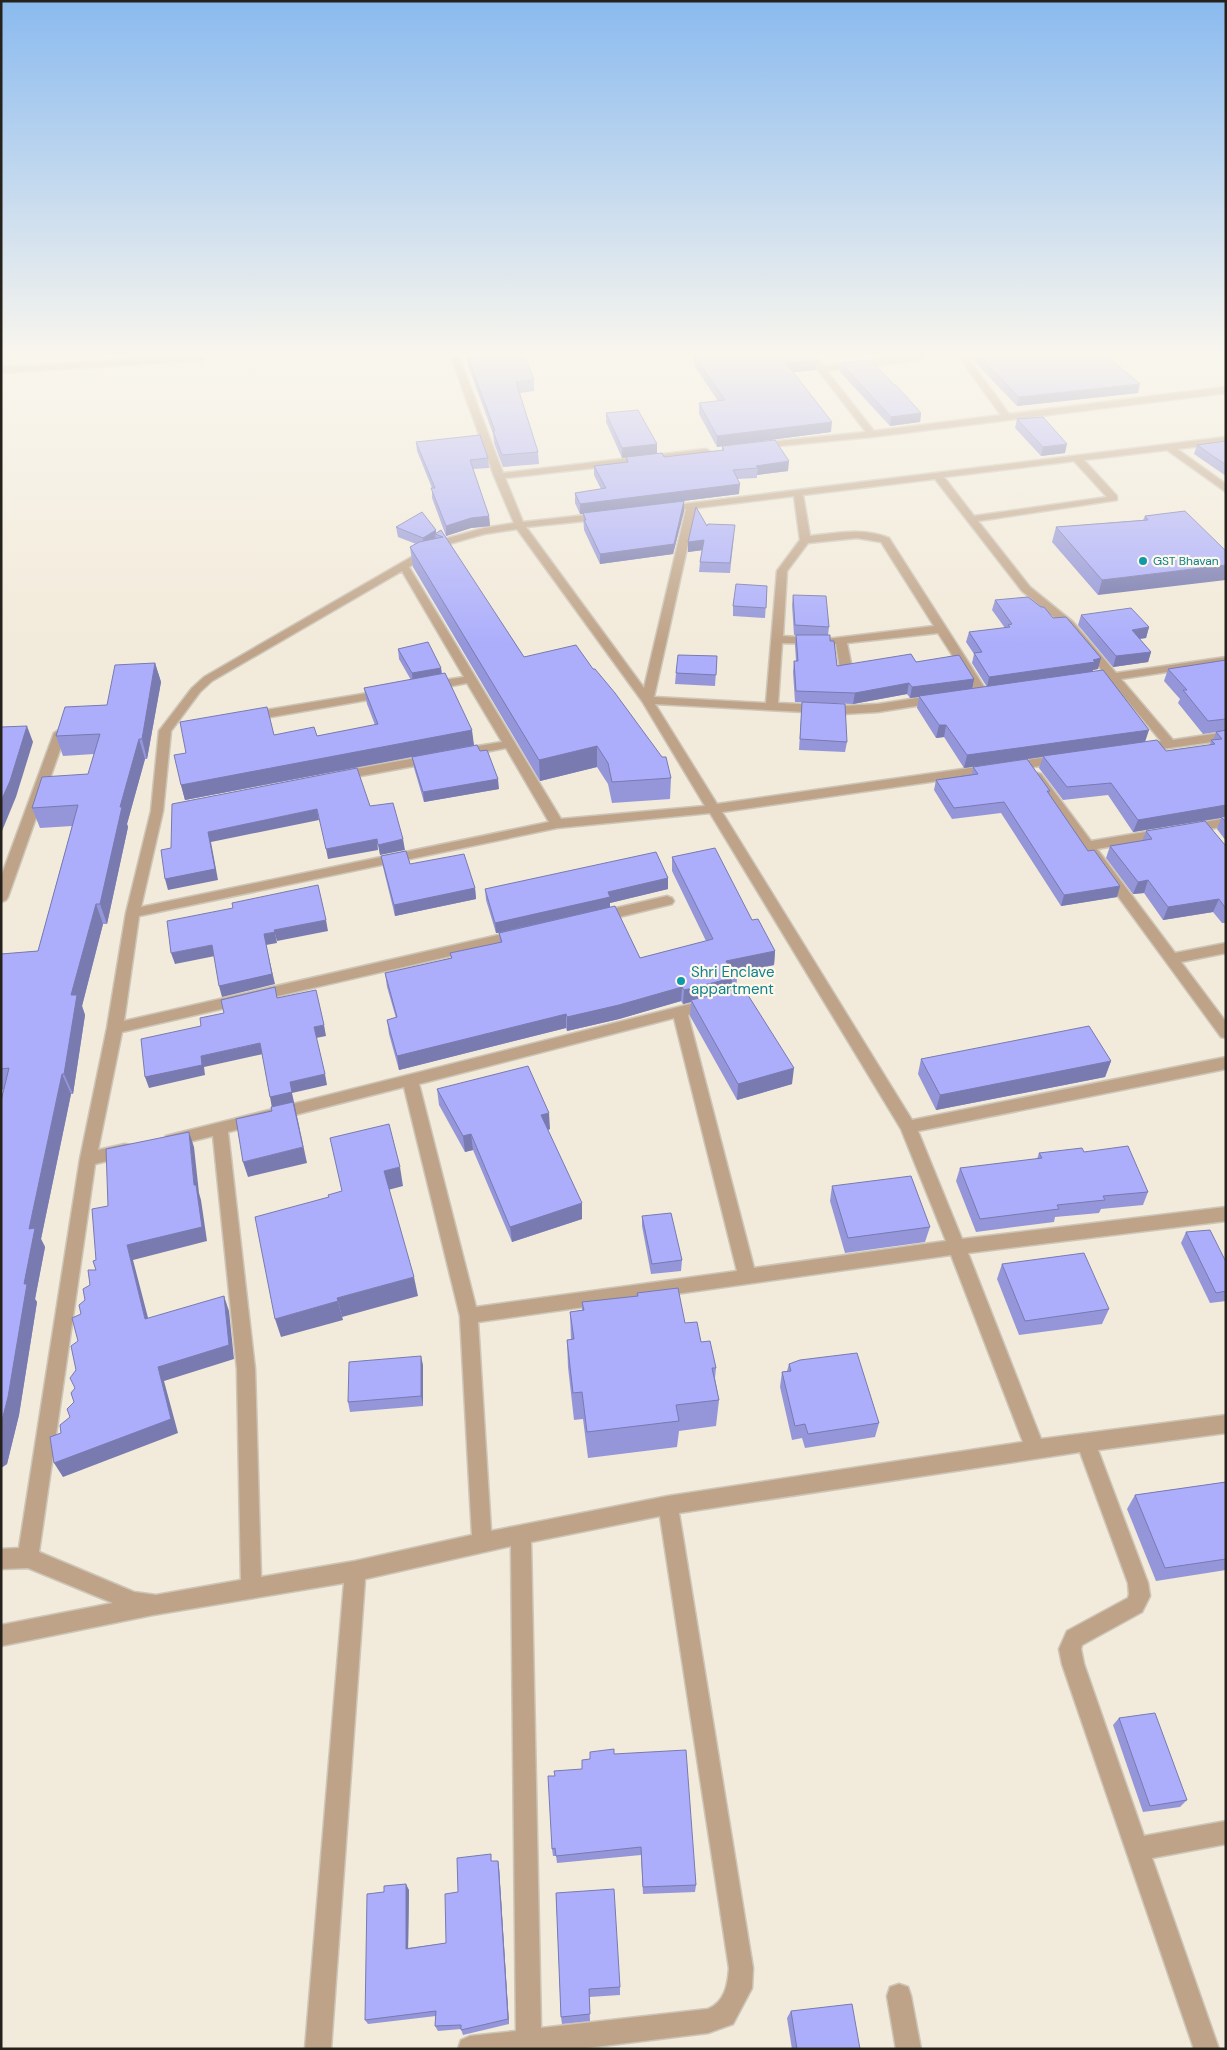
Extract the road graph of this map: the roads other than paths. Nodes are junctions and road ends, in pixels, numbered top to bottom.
1 (490, 453) edge
2 (701, 453) edge
3 (1122, 453) edge
4 (1177, 453) edge
5 (1077, 458) junction
6 (499, 476) junction
7 (938, 476) junction
8 (1226, 489) edge
9 (798, 493) junction
10 (692, 505) junction
11 (645, 511) edge
12 (616, 514) edge
13 (971, 519) junction
14 (520, 526) junction
15 (805, 540) junction
16 (403, 565) junction
17 (941, 629) junction
18 (776, 640) junction
19 (841, 641) junction
20 (1226, 660) edge
21 (846, 668) edge
22 (1114, 676) junction
23 (471, 679) junction
24 (1076, 681) edge
25 (423, 687) edge
26 (395, 692) edge
27 (982, 693) edge
28 (954, 697) edge
29 (647, 700) junction
30 (772, 705) junction
31 (232, 719) edge
32 (184, 727) edge
33 (165, 731) junction
34 (60, 733) edge
35 (1226, 736) edge
36 (509, 744) junction
37 (1170, 744) junction
38 (1132, 749) edge
39 (1075, 757) edge
40 (1028, 764) junction
41 (324, 779) edge
42 (714, 808) junction
43 (1226, 822) edge
44 (557, 824) junction
45 (1204, 826) junction
46 (1215, 839) edge
47 (1088, 846) junction
48 (1, 897) edge
49 (667, 901) dead end
50 (134, 913) junction
51 (590, 919) edge
52 (531, 932) edge
53 (1226, 948) edge
54 (1171, 958) junction
55 (722, 1001) edge
56 (680, 1012) junction
57 (115, 1028) junction
58 (1226, 1033) edge
59 (1226, 1063) edge
60 (410, 1080) junction
61 (908, 1127) junction
62 (220, 1129) junction
63 (88, 1159) junction
64 (1226, 1214) edge
65 (957, 1247) junction
66 (747, 1276) junction
67 (469, 1316) junction
68 (1226, 1424) edge
69 (1086, 1442) junction
70 (1036, 1449) junction
71 (668, 1505) junction
72 (521, 1534) junction
73 (482, 1542) junction
74 (28, 1558) junction
75 (1, 1559) edge
76 (355, 1571) junction
77 (251, 1589) junction
78 (156, 1605) junction
79 (1, 1636) edge
80 (1226, 1832) edge
81 (1139, 1849) junction
82 (899, 1996) dead end
83 (529, 2043) junction
84 (318, 2049) edge
85 (470, 2049) edge
86 (909, 2049) edge
87 (1207, 2049) edge

1 - 6 street
2 - 6 street
3 - 5 street
4 - 8 street
5 - 7 street
5 - 13 street
6 - 14 street
7 - 9 street
7 - 13 street
9 - 10 street
9 - 15 street
10 - 11 street
10 - 29 street
12 - 14 street
13 - 22 street
14 - 16 street
14 - 29 street
15 - 17 street
15 - 18 street
16 - 23 street
16 - 33 street
17 - 19 street
17 - 27 street
18 - 19 street
18 - 30 street
19 - 21 street
20 - 22 street
22 - 24 street
22 - 37 street
23 - 25 street
23 - 36 street
26 - 31 street
28 - 30 street
29 - 30 street
29 - 42 street
32 - 33 street
33 - 50 street
34 - 48 street
35 - 37 street
36 - 41 street
36 - 44 street
37 - 38 street
39 - 40 street
40 - 42 street
40 - 47 street
42 - 44 street
42 - 61 street
43 - 45 street
44 - 50 street
45 - 46 street
45 - 47 street
47 - 54 street
49 - 51 street
50 - 57 street
52 - 57 street
53 - 54 street
54 - 58 street
55 - 56 street
56 - 60 street
56 - 66 street
57 - 63 street
59 - 61 street
60 - 62 street
60 - 67 street
61 - 65 street
62 - 63 street
62 - 77 street
63 - 74 street
64 - 65 street
65 - 66 street
65 - 70 street
66 - 67 street
67 - 73 street
68 - 69 street
69 - 70 street
69 - 81 street
70 - 71 street
71 - 72 street
71 - 83 street
72 - 73 street
72 - 83 street
73 - 76 street
74 - 75 street
74 - 78 street
76 - 77 street
76 - 84 street
77 - 78 street
78 - 79 street
80 - 81 street
81 - 87 street
82 - 86 street
83 - 85 street

